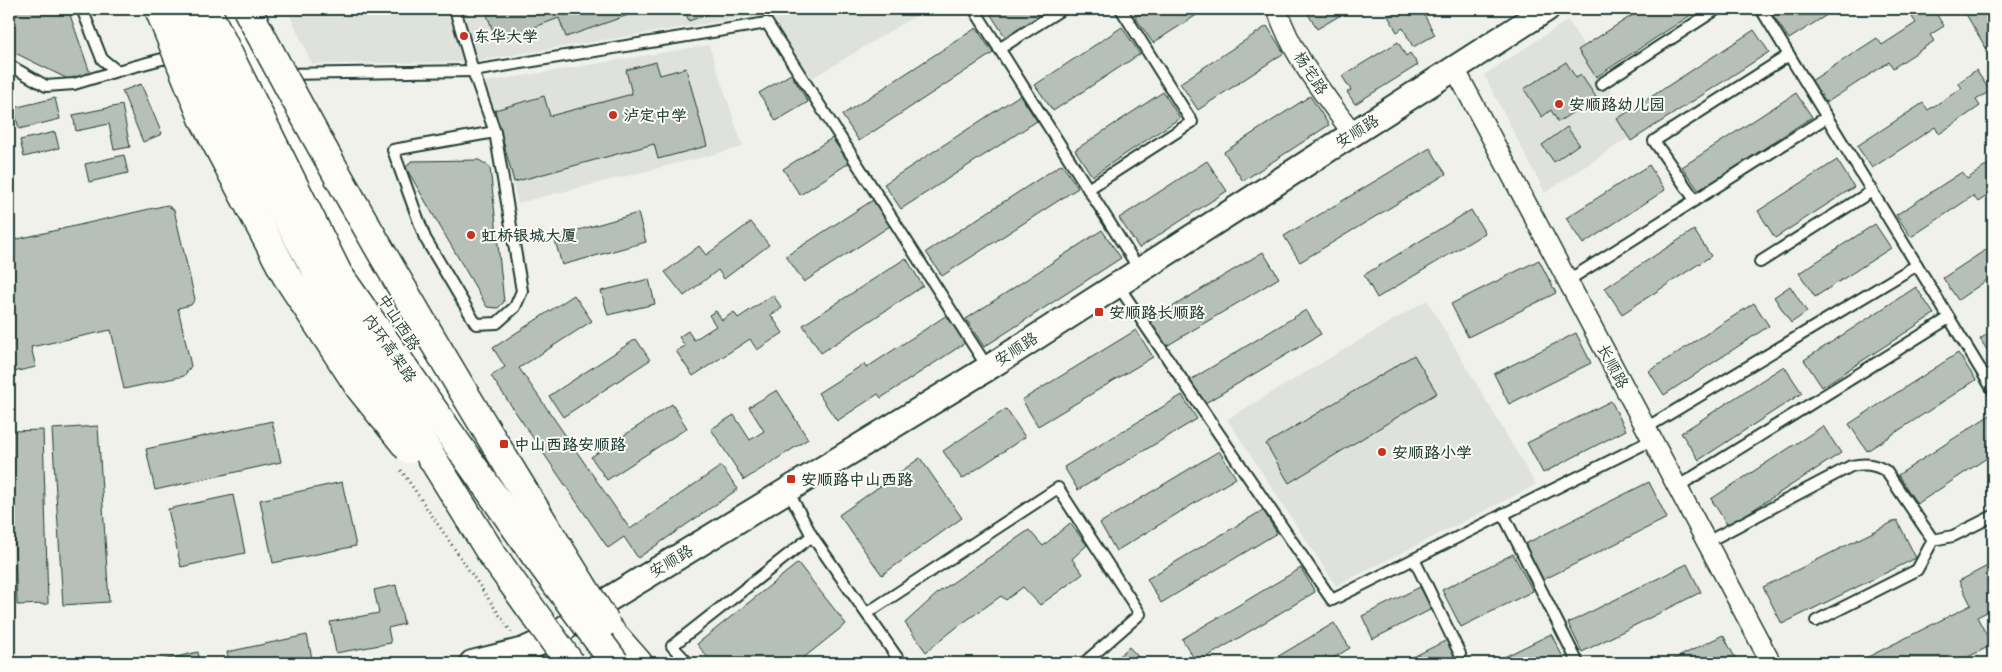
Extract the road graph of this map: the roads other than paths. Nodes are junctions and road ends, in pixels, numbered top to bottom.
1 (82, 9) edge
2 (159, 9) edge
3 (180, 9) edge
4 (186, 9) edge
5 (206, 9) edge
6 (226, 9) edge
7 (247, 9) edge
8 (454, 9) edge
9 (974, 9) edge
10 (1062, 9) edge
11 (1121, 9) edge
12 (1277, 9) edge
13 (1547, 9) edge
14 (1717, 9) edge
15 (1761, 9) edge
16 (999, 49) junction
17 (1789, 55) junction
18 (208, 58) junction
19 (9, 65) edge
20 (1454, 69) junction
21 (117, 71) junction
22 (473, 71) junction
23 (282, 74) junction
24 (1600, 84) dead end
25 (1827, 117) junction
26 (495, 132) junction
27 (1353, 134) junction
28 (1088, 189) junction
29 (1872, 191) junction
30 (1695, 200) junction
31 (1760, 262) dead end
32 (1917, 265) junction
33 (1139, 269) junction
34 (1568, 281) junction
35 (1117, 283) junction
36 (1949, 318) junction
37 (988, 368) junction
38 (1993, 390) edge
39 (1649, 434) junction
40 (1677, 487) junction
41 (788, 491) junction
42 (1503, 514) junction
43 (1993, 516) edge
44 (812, 536) junction
45 (1933, 540) junction
46 (1707, 542) junction
47 (491, 553) junction
48 (1414, 559) junction
49 (591, 610) junction
50 (867, 613) junction
51 (1816, 621) dead end
52 (550, 638) junction
53 (1460, 654) dead end
54 (472, 663) edge
55 (563, 663) edge
56 (570, 663) edge
57 (615, 663) edge
58 (631, 663) edge
59 (638, 663) edge
60 (688, 663) edge
61 (899, 663) edge
62 (1084, 663) edge
63 (1578, 663) edge
64 (1771, 663) edge

1 - 21 lane
2 - 47 main road, bridge
3 - 47 main road, 内环高架路, bridge
4 - 18 main road
5 - 57 main road, 内环高架路, bridge
6 - 49 main road, 中山西路
7 - 23 main road, bridge
8 - 22 lane
9 - 16 lane
10 - 16 lane
11 - 28 lane
12 - 27 street, 杨宅路
13 - 20 street, 安顺路
14 - 24 lane
15 - 17 lane
16 - 28 lane
17 - 25 lane
17 - 30 lane
18 - 21 lane
18 - 52 main road
19 - 21 lane
20 - 27 street, 安顺路
20 - 34 street, 长顺路
22 - 23 lane
22 - 26 lane
22 - 37 lane
23 - 58 main road, bridge
25 - 29 lane
25 - 30 lane
26 - 26 lane
27 - 33 street, 安顺路
28 - 33 lane
29 - 31 lane
29 - 32 lane
30 - 34 lane
32 - 36 lane
32 - 39 lane
33 - 35 street, 安顺路
34 - 39 street, 长顺路
35 - 37 street, 安顺路
35 - 48 lane
36 - 38 lane
36 - 40 lane
37 - 41 street, 安顺路
39 - 40 street, 长顺路
39 - 42 lane
40 - 46 street, 长顺路
41 - 44 lane
41 - 49 street, 安顺路
42 - 48 lane
42 - 63 lane
43 - 45 lane
44 - 50 lane
44 - 60 lane
45 - 46 lane
45 - 51 lane
46 - 64 street, 长顺路
47 - 56 main road, 内环高架路, bridge
48 - 53 lane
49 - 52 street, 安顺路
49 - 59 main road, 中山西路
50 - 61 lane
50 - 62 lane
52 - 54 street, 安顺路
52 - 55 main road

